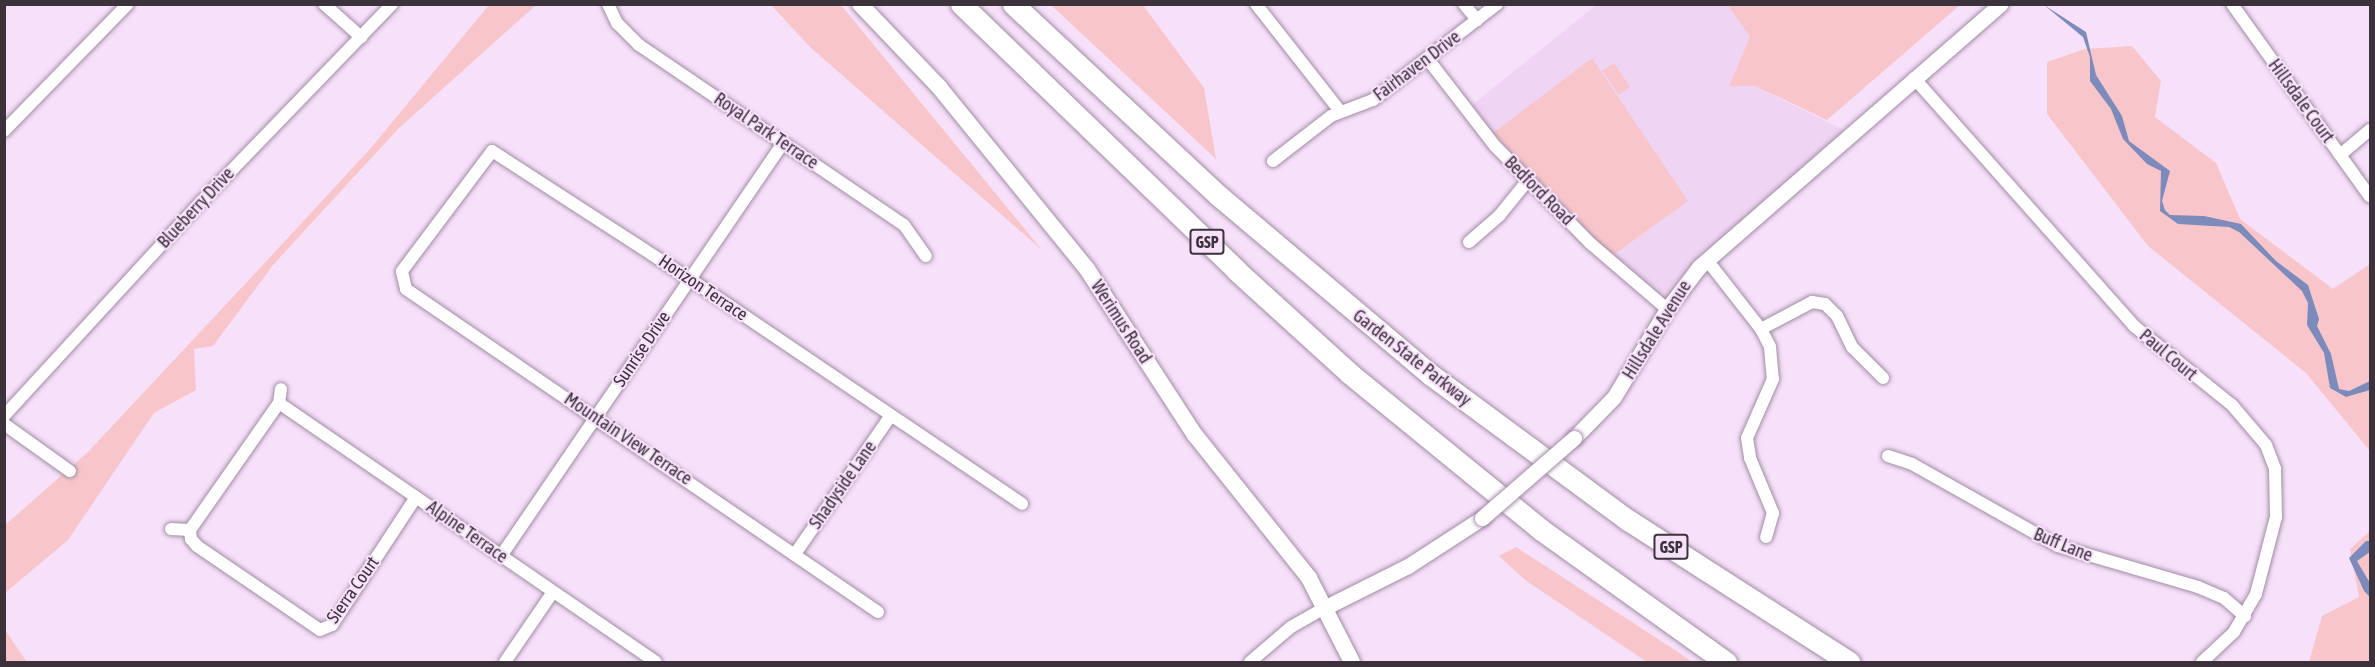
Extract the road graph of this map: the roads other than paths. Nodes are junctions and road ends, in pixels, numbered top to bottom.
1 (128, 4) edge
2 (324, 4) edge
3 (392, 4) edge
4 (608, 4) edge
5 (860, 4) edge
6 (961, 4) edge
7 (1013, 4) edge
8 (1256, 4) edge
9 (1464, 4) edge
10 (1497, 4) edge
11 (2000, 4) edge
12 (2232, 4) edge
13 (1477, 21) junction
14 (361, 37) junction
15 (1427, 58) junction
16 (1914, 78) junction
17 (1340, 111) junction
18 (2370, 130) edge
19 (4, 131) edge
20 (783, 143) junction
21 (2340, 154) junction
22 (1274, 161) dead end
23 (1528, 180) junction
24 (2370, 197) edge
25 (1469, 242) dead end
26 (926, 255) dead end
27 (414, 258) joint
28 (1707, 260) junction
29 (690, 279) junction
30 (1666, 309) junction
31 (1761, 329) junction
32 (1882, 378) dead end
33 (281, 389) dead end
34 (279, 403) junction
35 (4, 416) edge
36 (596, 417) junction
37 (890, 417) junction
38 (4, 424) edge
39 (1888, 456) dead end
40 (70, 471) dead end
41 (416, 497) junction
42 (1022, 504) dead end
43 (171, 529) dead end
44 (190, 530) junction
45 (1766, 537) dead end
46 (795, 554) junction
47 (501, 556) junction
48 (553, 592) junction
49 (1326, 607) junction
50 (878, 612) dead end
51 (2245, 616) junction
52 (505, 663) edge
53 (656, 663) edge
54 (1250, 663) edge
55 (1352, 663) edge
56 (1726, 663) edge
57 (1849, 663) edge
58 (2202, 663) edge

1 - 19 street
2 - 14 street
3 - 14 street, Blueberry Drive
4 - 20 street, Royal Park Terrace
5 - 49 main road, Werimus Road
6 - 56 highway, GSP
7 - 57 highway, Garden State Parkway / GSP
8 - 17 street
9 - 13 street
10 - 13 street, Fairhaven Drive
11 - 16 street, Hillsdale Avenue
12 - 21 street, Hillsdale Court
13 - 15 street, Fairhaven Drive
14 - 35 street, Blueberry Drive
15 - 17 street, Fairhaven Drive
15 - 23 street, Bedford Road
16 - 28 street, Hillsdale Avenue
16 - 51 street, Paul Court
17 - 22 street, Fairhaven Drive
18 - 21 street
20 - 26 street, Royal Park Terrace
20 - 29 street, Sunrise Drive
21 - 24 street, Hillsdale Court
23 - 25 street
23 - 30 street, Bedford Road
27 - 29 street, Horizon Terrace
27 - 36 street, Mountain View Terrace
28 - 30 street, Hillsdale Avenue
28 - 31 street
29 - 36 street, Sunrise Drive
29 - 37 street, Horizon Terrace
30 - 49 street, Hillsdale Avenue, bridge
31 - 32 street
31 - 45 street
33 - 34 street
34 - 41 street, Alpine Terrace
34 - 44 street
36 - 46 street, Mountain View Terrace
36 - 47 street, Sunrise Drive
37 - 42 street, Horizon Terrace
37 - 46 street, Shadyside Lane
38 - 40 street
39 - 51 street, Buff Lane
41 - 44 street, Sierra Court
41 - 47 street, Alpine Terrace
43 - 44 street
46 - 50 street, Mountain View Terrace
47 - 48 street, Alpine Terrace
48 - 52 street
48 - 53 street, Alpine Terrace
49 - 54 street
49 - 55 main road, Werimus Road
51 - 58 street, Paul Court

